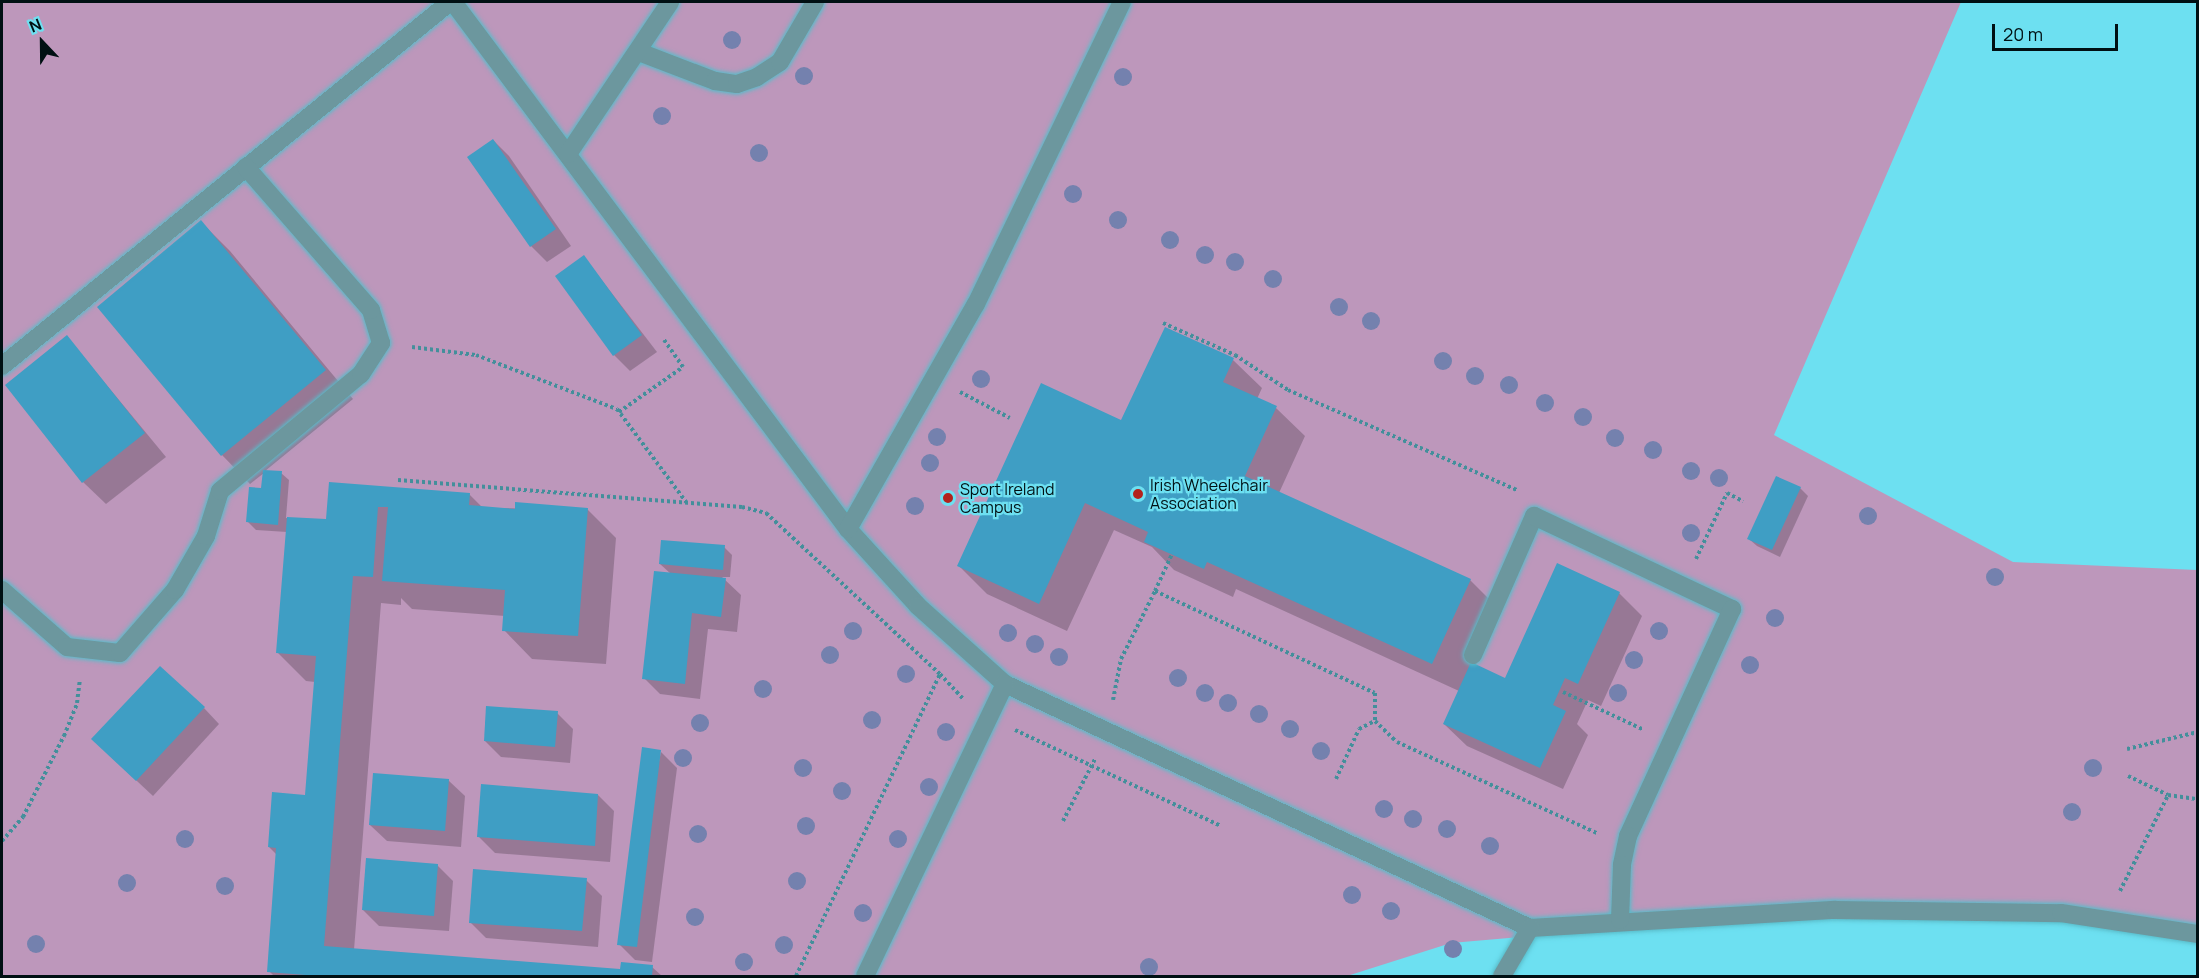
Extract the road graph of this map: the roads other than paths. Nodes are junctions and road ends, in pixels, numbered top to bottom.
1 (451, 2) edge
2 (670, 2) edge
3 (815, 2) edge
4 (1122, 2) edge
5 (639, 52) junction
6 (568, 154) junction
7 (246, 167) junction
8 (2, 366) edge
9 (848, 529) junction
10 (2, 590) edge
11 (1473, 655) dead end
12 (1005, 684) junction
13 (1620, 920) junction
14 (1530, 928) junction
15 (2198, 934) edge
16 (865, 976) edge
17 (1502, 976) edge

1 - 6 lane
1 - 7 lane
2 - 5 lane
3 - 5 lane
4 - 9 lane
5 - 6 lane
6 - 9 lane
7 - 8 lane
7 - 10 lane
9 - 12 lane
11 - 13 lane
12 - 14 lane
12 - 16 lane
13 - 14 lane
13 - 15 lane
14 - 17 lane

